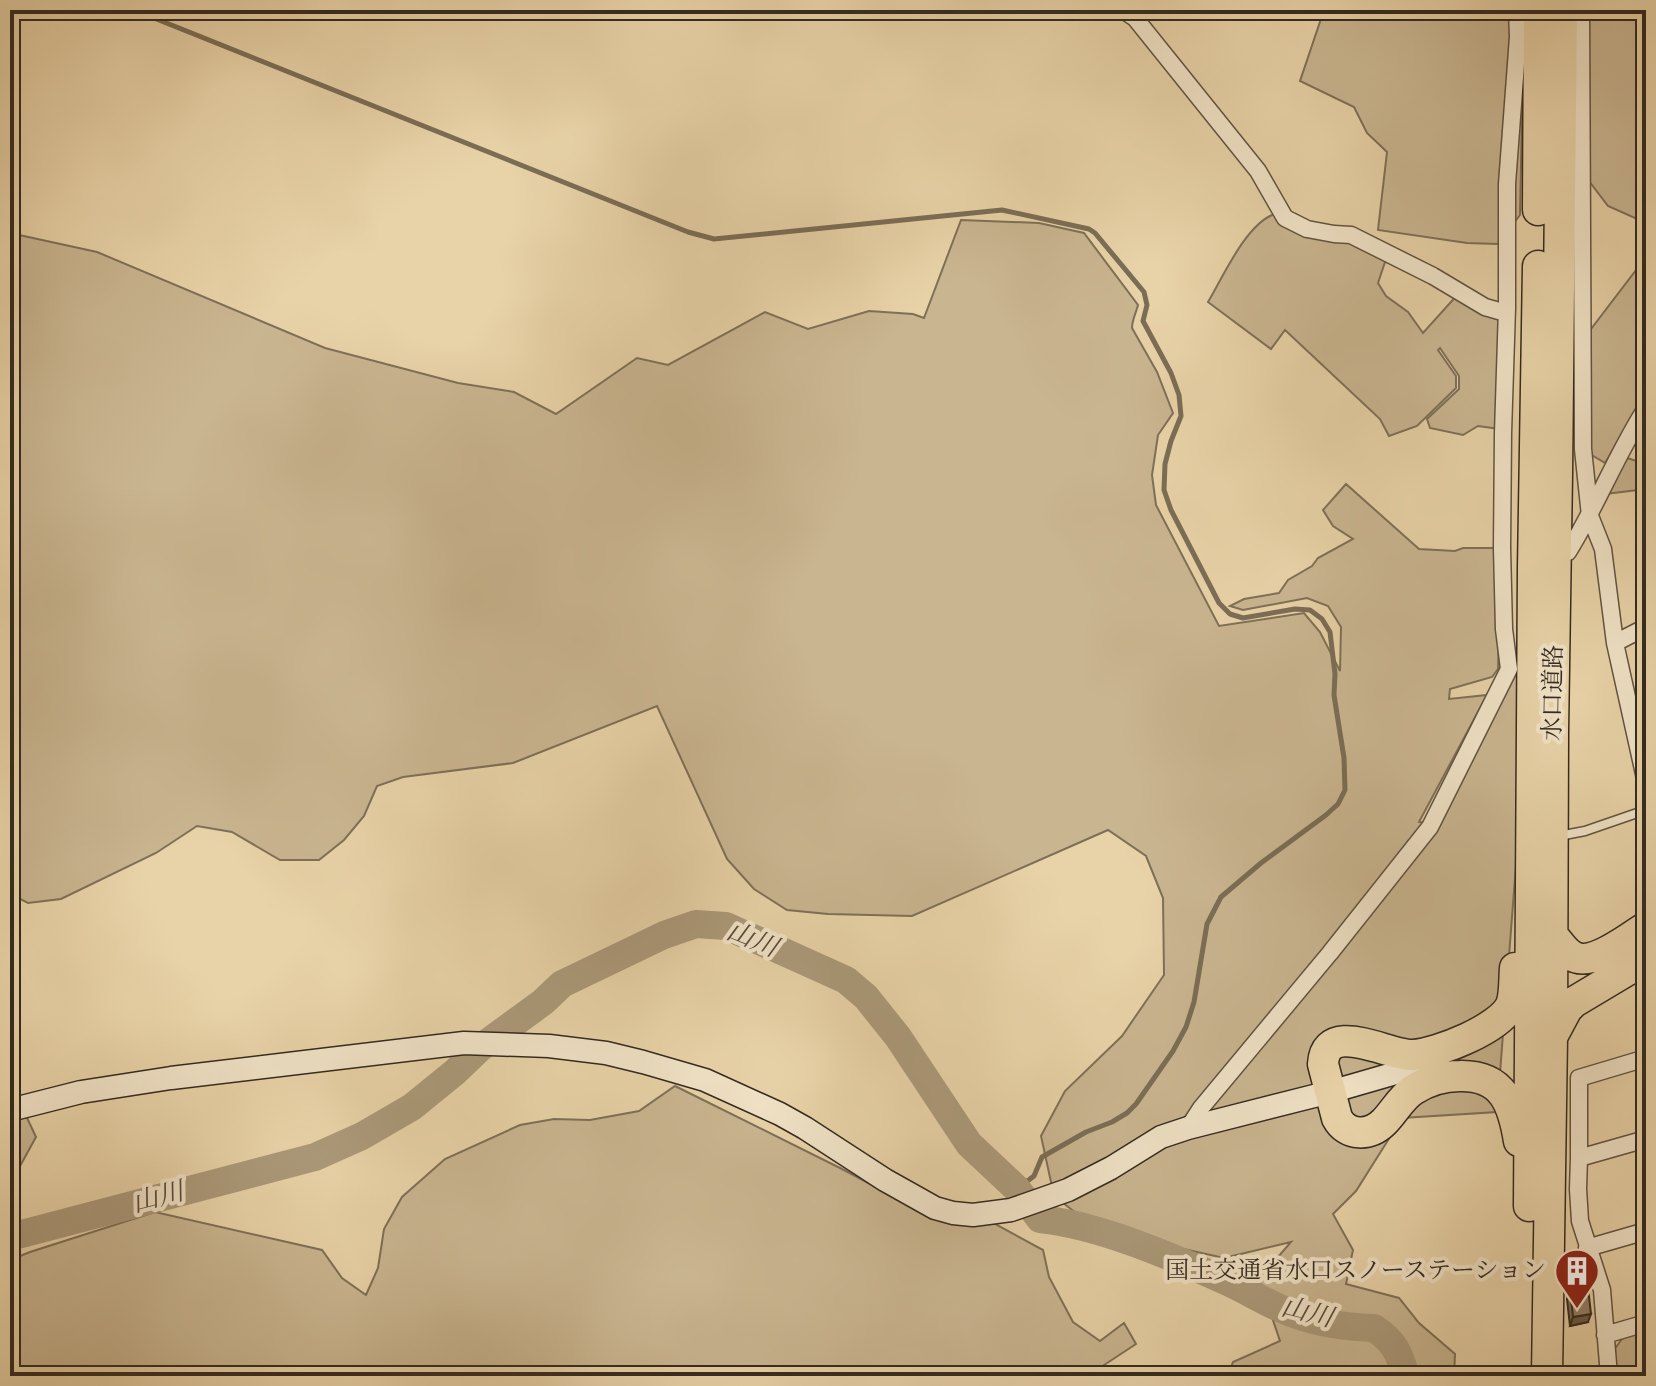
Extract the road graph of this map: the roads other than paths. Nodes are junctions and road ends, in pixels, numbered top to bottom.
1 (1123, 10) edge
2 (1517, 10) edge
3 (1539, 10) edge
4 (1562, 10) edge
5 (1581, 10) edge
6 (1511, 310) junction
7 (1646, 412) edge
8 (1590, 516) junction
9 (1568, 552) dead end
10 (1646, 627) edge
11 (1615, 643) junction
12 (1646, 783) edge
13 (1646, 810) edge
14 (1552, 837) junction
15 (1530, 886) junction
16 (1646, 927) edge
17 (1553, 936) junction
18 (1646, 941) edge
19 (1646, 959) edge
20 (1564, 993) dead end
21 (1511, 1026) dead end
22 (1552, 1037) junction
23 (1646, 1058) edge
24 (1330, 1092) junction
25 (10, 1110) edge
26 (1188, 1128) junction
27 (1646, 1139) edge
28 (1579, 1158) junction
29 (1529, 1169) junction
30 (1646, 1231) edge
31 (1587, 1248) junction
32 (1646, 1323) edge
33 (1605, 1335) junction
34 (1526, 1376) edge
35 (1547, 1376) edge
36 (1609, 1376) edge

1 - 6 street
2 - 6 street
3 - 15 highway, 水口道路
4 - 14 highway, 水口道路
5 - 8 street
6 - 26 street
7 - 8 street
8 - 9 street
8 - 11 street
10 - 11 street
11 - 12 street
13 - 14 lane
14 - 17 highway, 水口道路
15 - 24 highway
15 - 29 highway, 水口道路
16 - 17 highway
17 - 22 highway, 水口道路
18 - 20 street
19 - 22 highway
21 - 24 street
22 - 35 highway, 水口道路
23 - 28 street
24 - 26 street
24 - 29 highway
25 - 26 street
27 - 28 street
28 - 31 street
29 - 34 highway, 水口道路
30 - 31 street
31 - 33 street
32 - 33 street
33 - 36 street

